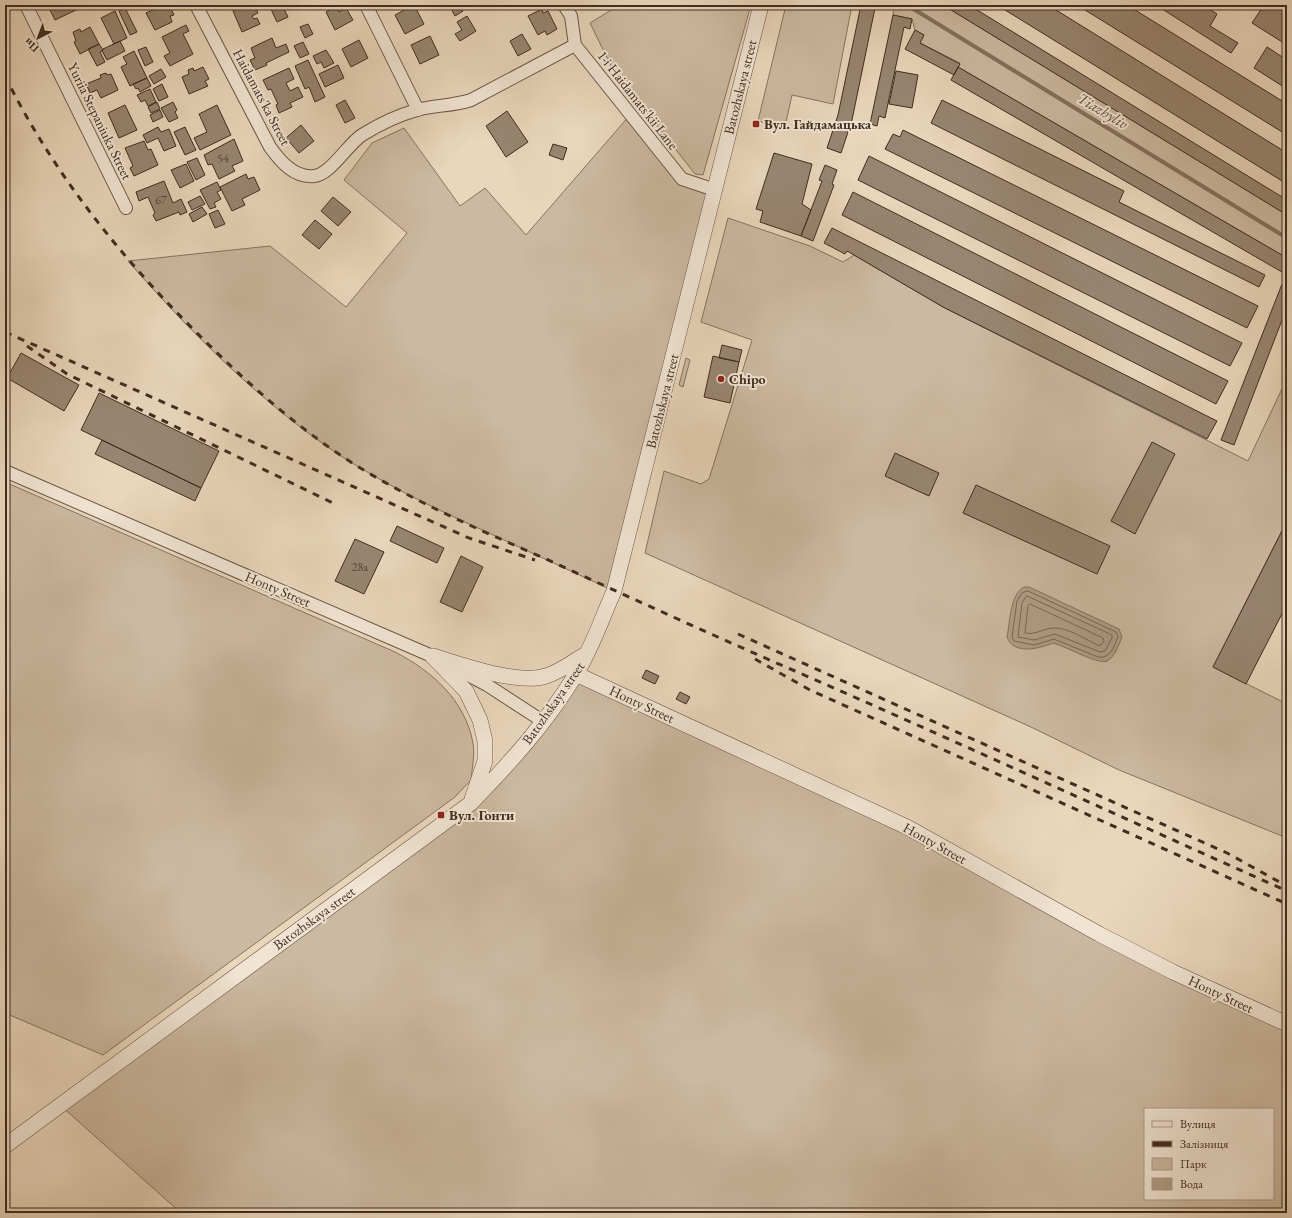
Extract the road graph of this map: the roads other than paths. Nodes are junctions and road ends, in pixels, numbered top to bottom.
1 (26, 5) edge
2 (196, 5) edge
3 (366, 5) edge
4 (564, 5) edge
5 (761, 5) edge
6 (575, 45) junction
7 (418, 110) junction
8 (715, 190) junction
9 (126, 208) dead end
10 (5, 471) edge
11 (587, 654) junction
12 (432, 656) junction
13 (576, 674) junction
14 (544, 722) junction
15 (471, 803) junction
16 (1287, 1024) edge
17 (5, 1146) edge

1 - 9 street, Yuriia Stepaniuka Street
2 - 7 street, Haidamats'ka Street
3 - 7 street
4 - 6 street
5 - 8 street, Batozhskaya street
6 - 7 street, Haidamats'ka Street
6 - 8 street, 1-i Haidamats'kii Lane
8 - 11 street, Batozhskaya street
10 - 12 street, Honty Street
11 - 12 street
11 - 13 street, Batozhskaya street
12 - 14 street, Honty Street
12 - 15 street
13 - 14 street, Batozhskaya street
13 - 16 street, Honty Street
14 - 15 street, Batozhskaya street
15 - 17 street, Batozhskaya street

